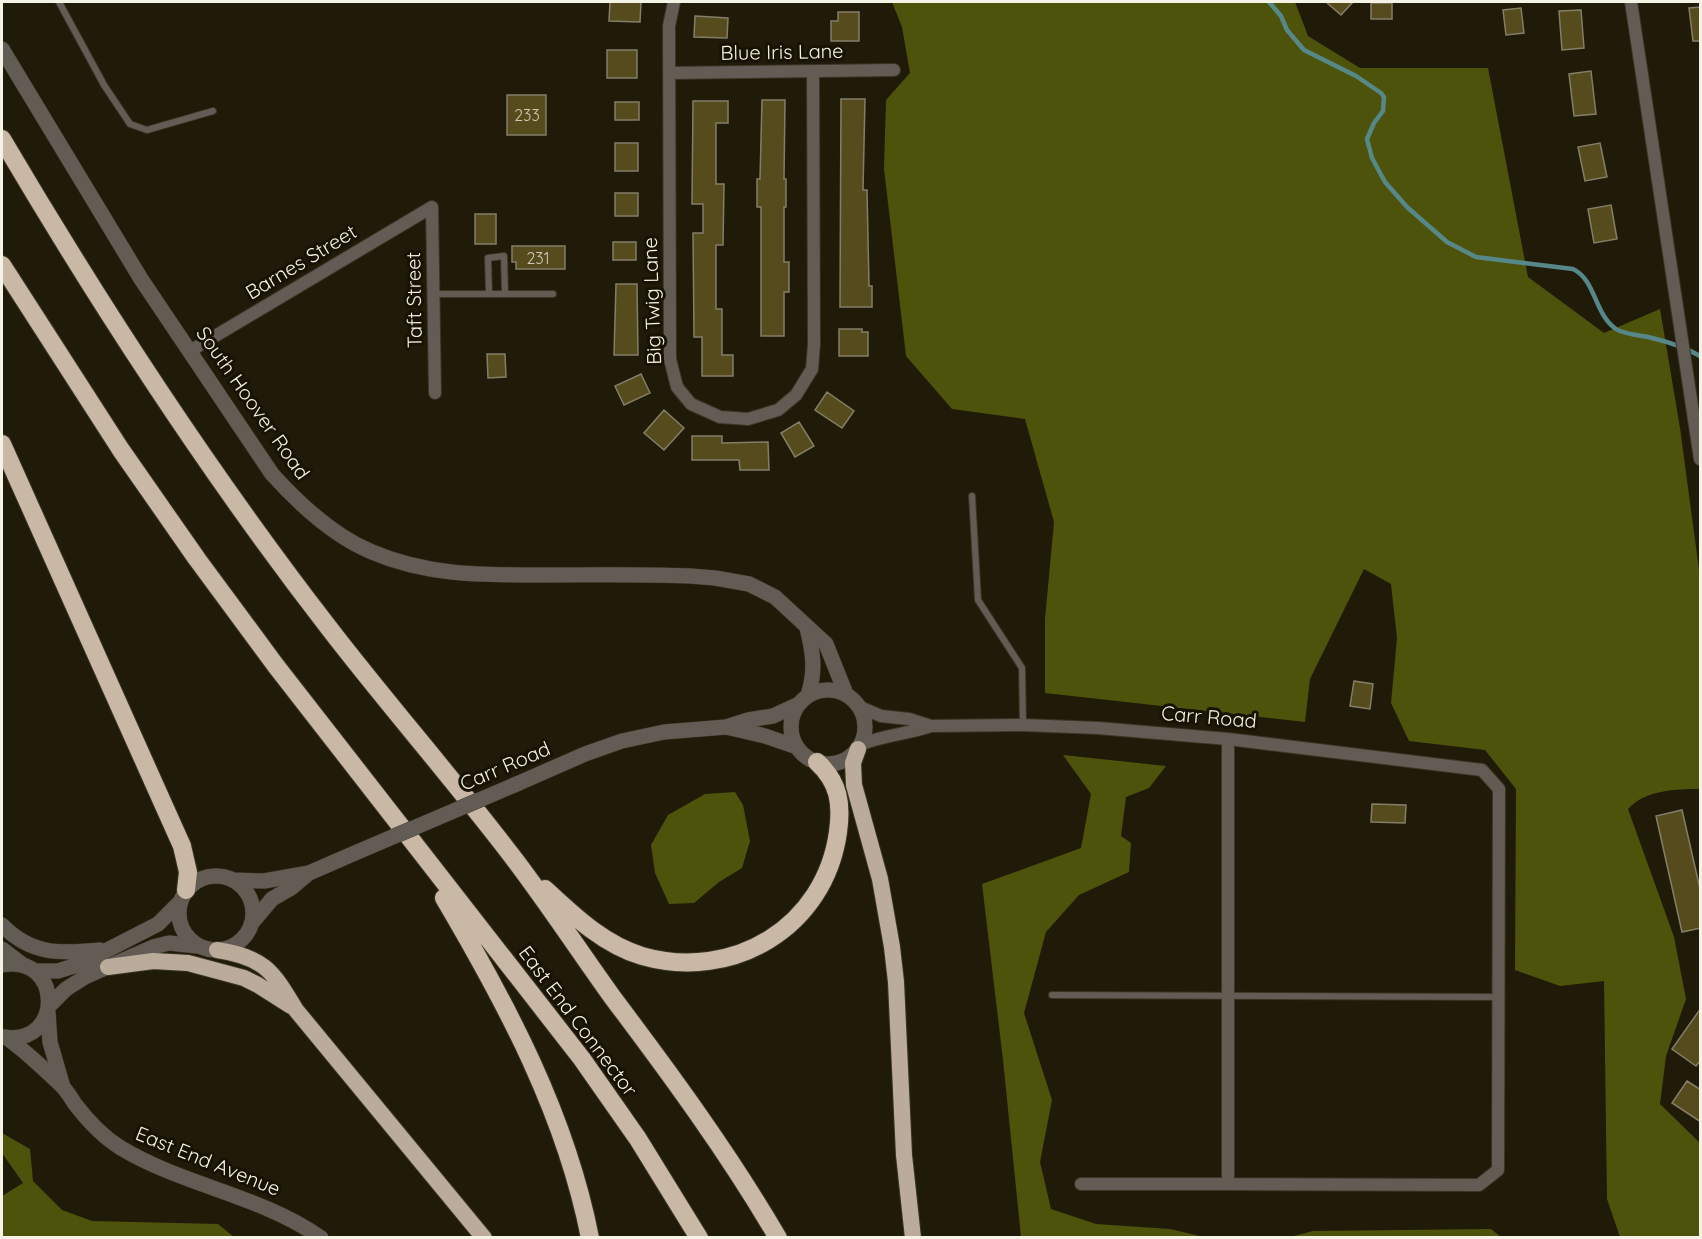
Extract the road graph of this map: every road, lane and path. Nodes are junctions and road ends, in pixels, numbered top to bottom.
1 (59, 2) edge
2 (674, 2) edge
3 (1631, 2) edge
4 (2, 49) edge
5 (894, 70) dead end
6 (813, 72) junction
7 (669, 73) junction
8 (213, 111) dead end
9 (2, 139) edge
10 (432, 207) joint
11 (2, 265) edge
12 (433, 294) junction
13 (489, 294) junction
14 (505, 294) junction
15 (553, 294) dead end
16 (190, 351) junction
17 (435, 393) dead end
18 (2, 444) edge
19 (1701, 459) edge
20 (972, 496) dead end
21 (807, 628) junction
22 (846, 694) junction
23 (803, 700) junction
24 (860, 707) junction
25 (1023, 725) junction
26 (931, 726) junction
27 (726, 727) junction
28 (1228, 738) junction
29 (797, 747) junction
30 (860, 747) junction
31 (817, 762) junction
32 (410, 840) junction
33 (514, 860) junction
34 (309, 873) junction
35 (233, 880) junction
36 (183, 896) junction
37 (251, 924) junction
38 (2, 926) edge
39 (198, 946) junction
40 (2, 950) edge
41 (217, 950) junction
42 (107, 958) junction
43 (2, 965) edge
44 (29, 968) junction
45 (1052, 995) dead end
46 (1227, 995) junction
47 (1498, 997) junction
48 (48, 1009) junction
49 (296, 1010) junction
50 (4, 1037) edge
51 (63, 1087) junction
52 (1081, 1184) dead end
53 (1228, 1184) junction
54 (321, 1238) edge
55 (484, 1238) edge
56 (590, 1238) edge
57 (699, 1238) edge
58 (778, 1238) edge
59 (914, 1238) edge

1 - 8 lane
2 - 7 street, Big Twig Lane
3 - 19 street
4 - 16 street, South Hoover Road
5 - 6 street, Blue Iris Lane
6 - 7 street, Blue Iris Lane
6 - 7 street, Big Twig Lane
9 - 33 highway
10 - 12 street, Taft Street
10 - 16 street, Barnes Street
11 - 32 highway
12 - 13 lane
12 - 17 street, Taft Street
13 - 14 lane
13 - 14 lane
14 - 15 lane
16 - 21 street, South Hoover Road
18 - 36 highway
20 - 25 lane
21 - 22 street, South Hoover Road
21 - 23 street
22 - 23 street
22 - 24 street
23 - 27 street, Carr Road
23 - 29 street
24 - 26 street, Carr Road
24 - 30 street
25 - 26 street, Carr Road
25 - 28 street, Carr Road
26 - 30 street, Carr Road
27 - 29 street, Carr Road
27 - 34 street, Carr Road, bridge
28 - 46 street
28 - 47 street, Carr Road
29 - 31 street
30 - 31 street
30 - 59 highway
31 - 33 highway
32 - 56 highway
32 - 57 highway, East End Connector
33 - 58 highway
34 - 35 street, Carr Road
34 - 37 street, Carr Road
35 - 36 street
35 - 37 street
36 - 39 street
36 - 42 street
37 - 41 street
38 - 42 street
39 - 41 street
39 - 42 street
40 - 44 street
41 - 49 highway
42 - 44 street
42 - 48 street
42 - 49 highway
43 - 44 street
44 - 48 street, East End Avenue
45 - 46 lane
46 - 47 lane
46 - 53 street
47 - 53 street
48 - 50 street
48 - 51 street, East End Avenue
49 - 55 highway
50 - 51 street, East End Avenue
51 - 54 street, East End Avenue
52 - 53 street

